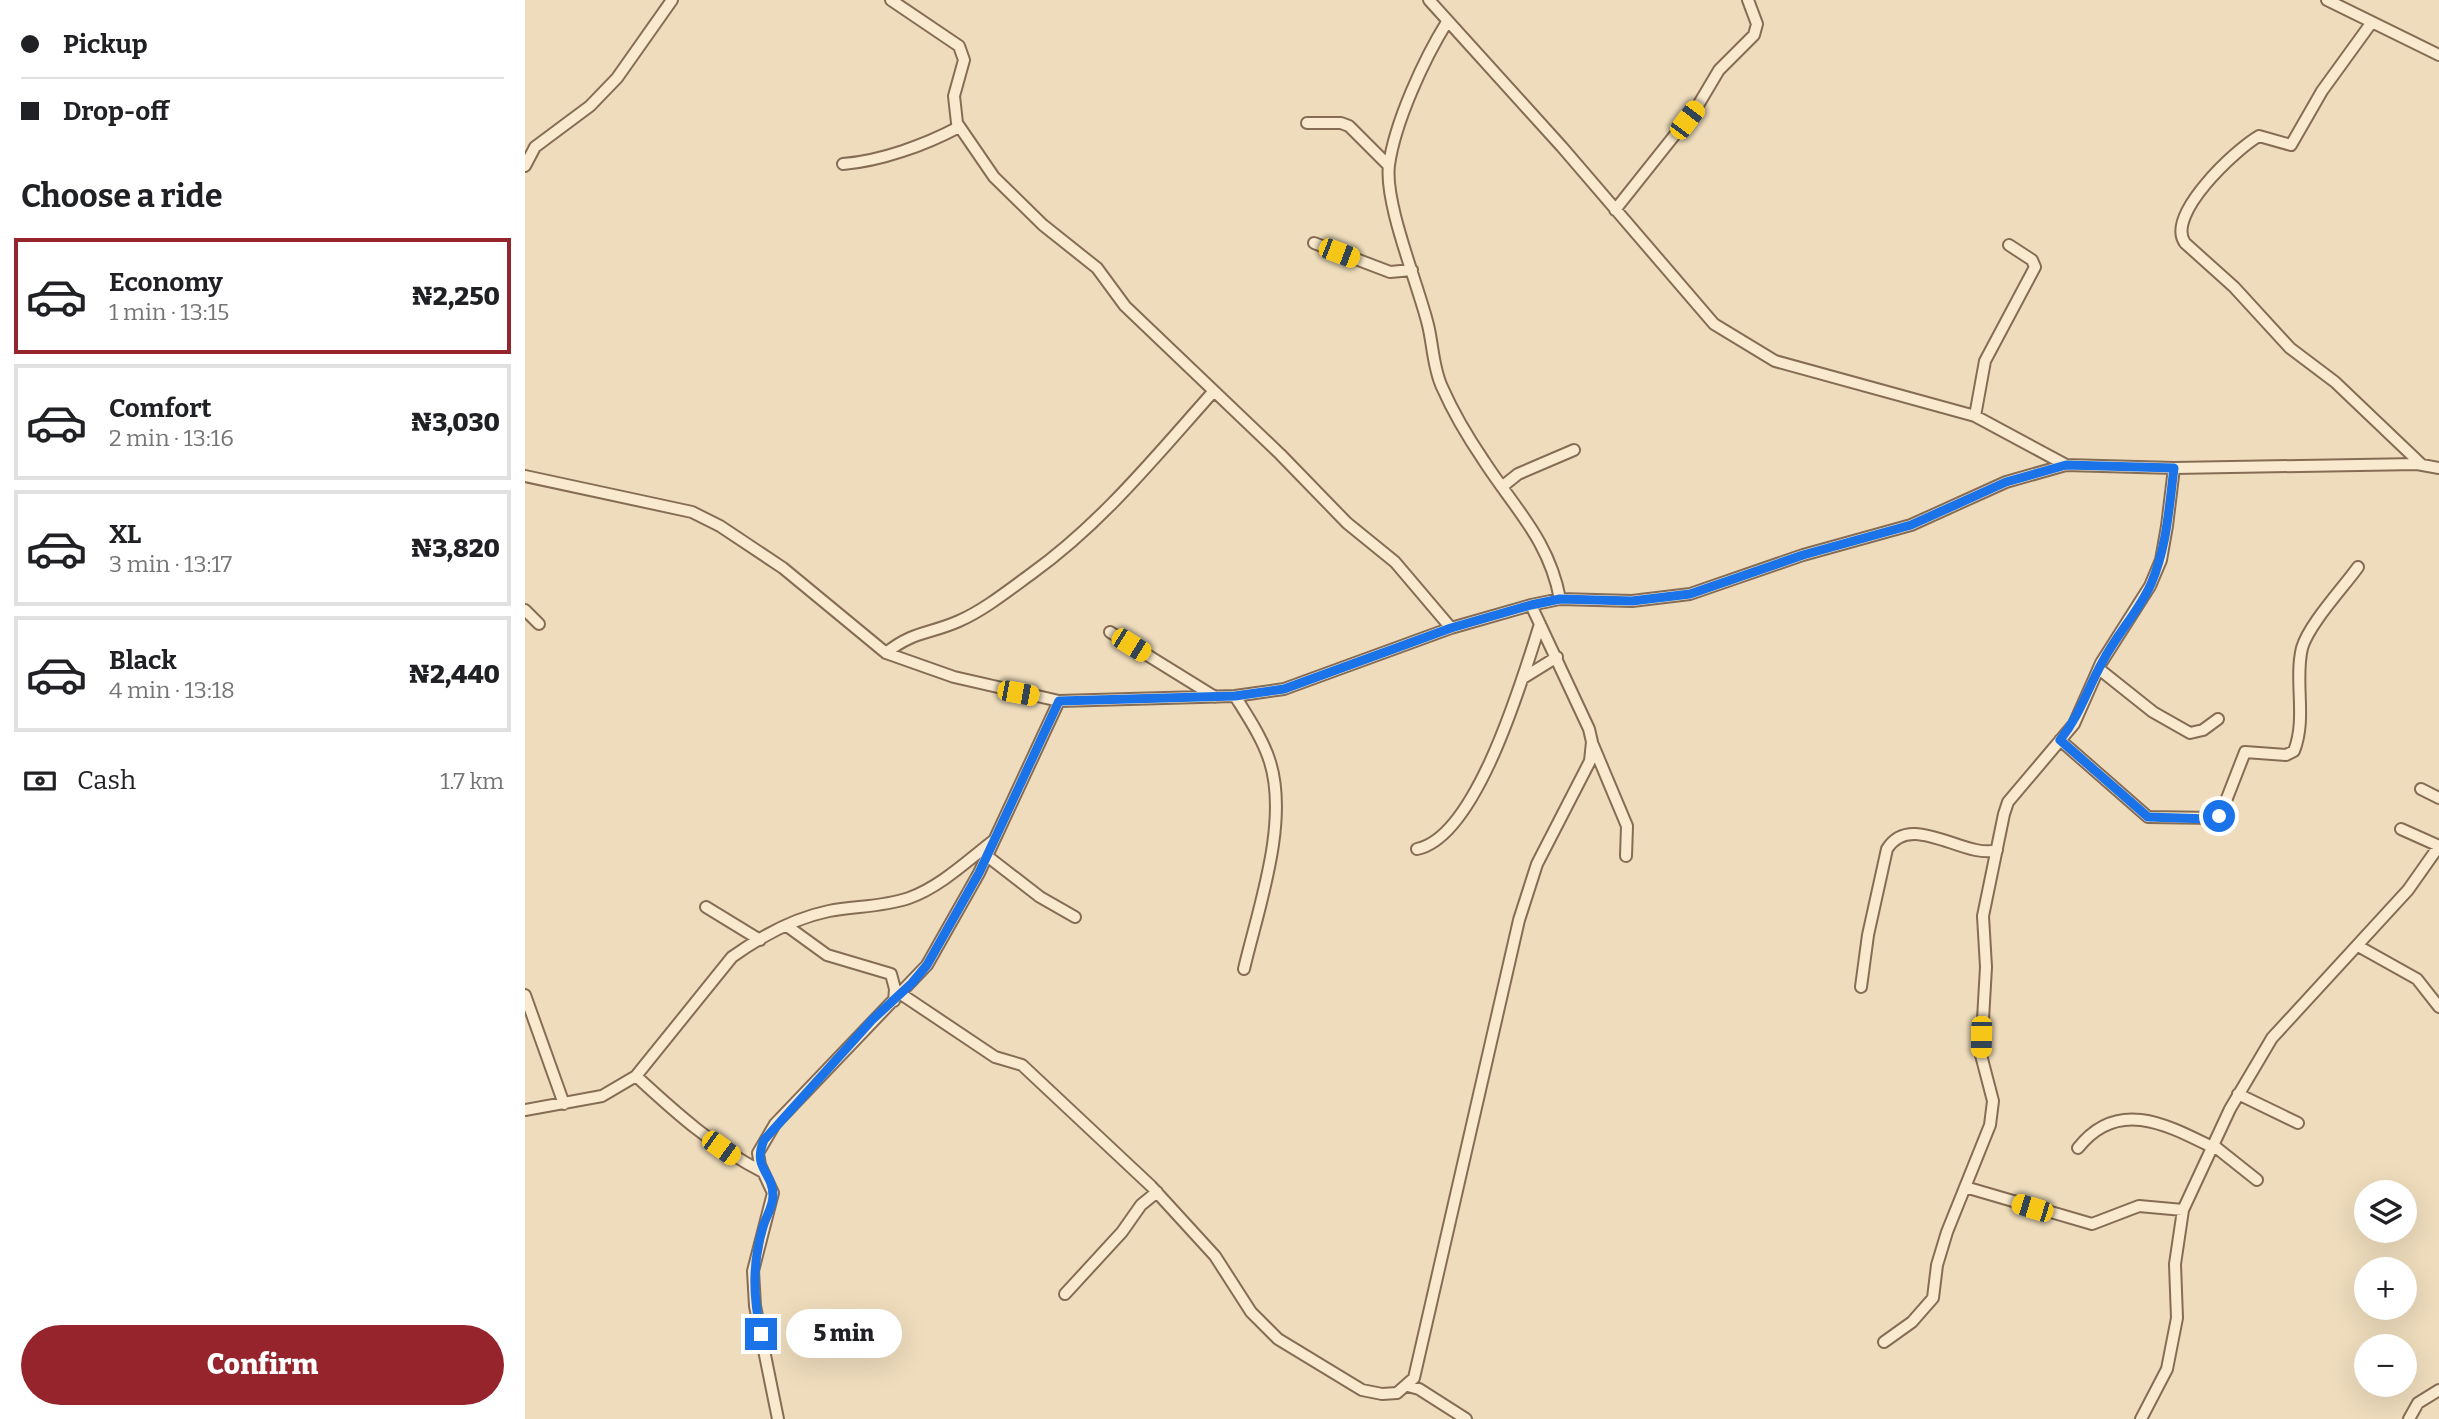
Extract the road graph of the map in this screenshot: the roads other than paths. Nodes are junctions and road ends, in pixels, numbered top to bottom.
1 (672, 0) edge
2 (891, 0) edge
3 (1429, 0) edge
4 (1748, 0) edge
5 (2327, 0) edge
6 (1447, 22) junction
7 (2372, 22) junction
8 (2439, 55) edge
9 (1307, 123) dead end
10 (959, 127) junction
11 (842, 164) dead end
12 (525, 166) edge
13 (1389, 166) junction
14 (1615, 210) junction
15 (1314, 243) dead end
16 (2009, 245) dead end
17 (1412, 270) junction
18 (1213, 392) junction
19 (1975, 416) junction
20 (1574, 450) dead end
21 (2421, 464) junction
22 (2066, 465) junction
23 (2174, 468) junction
24 (2439, 468) edge
25 (525, 476) edge
26 (1503, 486) junction
27 (2358, 567) dead end
28 (1560, 599) junction
29 (1531, 605) junction
30 (525, 610) edge
31 (539, 624) dead end
32 (1541, 624) junction
33 (1451, 628) junction
34 (1110, 632) dead end
35 (886, 653) junction
36 (1557, 657) junction
37 (2099, 669) junction
38 (1523, 678) junction
39 (1235, 696) junction
40 (1215, 697) junction
41 (1059, 701) junction
42 (2218, 719) dead end
43 (2060, 740) junction
44 (1592, 742) junction
45 (2421, 789) dead end
46 (2439, 799) edge
47 (2401, 829) dead end
48 (995, 839) junction
49 (2439, 846) edge
50 (1417, 849) dead end
51 (1997, 850) junction
52 (987, 856) junction
53 (1626, 856) dead end
54 (706, 907) dead end
55 (1075, 917) dead end
56 (787, 926) junction
57 (760, 940) junction
58 (2358, 946) junction
59 (1244, 969) dead end
60 (1861, 987) dead end
61 (525, 995) edge
62 (897, 998) junction
63 (2439, 1007) edge
64 (636, 1076) junction
65 (2238, 1094) junction
66 (564, 1104) junction
67 (525, 1110) edge
68 (2298, 1123) dead end
69 (2213, 1146) junction
70 (2078, 1148) dead end
71 (758, 1153) junction
72 (735, 1158) junction
73 (766, 1174) junction
74 (2257, 1180) dead end
75 (1965, 1187) junction
76 (1157, 1192) junction
77 (2183, 1210) junction
78 (1065, 1294) dead end
79 (1884, 1342) dead end
80 (1408, 1386) junction
81 (2439, 1391) edge
82 (778, 1419) edge
83 (1466, 1419) edge
84 (2141, 1419) edge
85 (2409, 1419) edge

1 - 12 street
2 - 10 street
3 - 6 street
4 - 14 street
5 - 7 street
6 - 13 street
6 - 14 street
7 - 8 street
7 - 21 street
9 - 13 street
10 - 11 street
10 - 18 street
13 - 17 street
14 - 19 street
15 - 17 street
16 - 19 street
17 - 26 street
18 - 33 street
18 - 35 street
19 - 22 street
20 - 26 street
21 - 23 street
21 - 24 street
22 - 23 street
22 - 28 street
23 - 37 street
25 - 35 street
26 - 28 street
27 - 43 street
28 - 29 street
29 - 32 street
29 - 33 street
30 - 31 street
32 - 36 street
32 - 38 street
33 - 39 street
34 - 40 street
35 - 41 street
36 - 38 street
36 - 44 street
37 - 42 street
37 - 43 street
38 - 50 street
39 - 40 street
39 - 59 street
40 - 41 street
41 - 48 street
43 - 51 street
44 - 53 street
44 - 80 street
45 - 46 street
47 - 49 street
48 - 52 street
48 - 56 street
49 - 58 street
51 - 60 street
51 - 75 street
52 - 55 street
52 - 62 street
54 - 57 street
56 - 57 street
56 - 62 street
57 - 64 street
58 - 63 street
58 - 65 street
61 - 66 street
62 - 71 street
62 - 76 street
64 - 66 street
64 - 72 street
65 - 68 street
65 - 69 street
66 - 67 street
69 - 70 street
69 - 74 street
69 - 77 street
71 - 72 street
71 - 73 street
72 - 73 street
73 - 82 street
75 - 77 street
75 - 79 street
76 - 78 street
76 - 80 street
77 - 84 street
80 - 83 street
81 - 85 street

